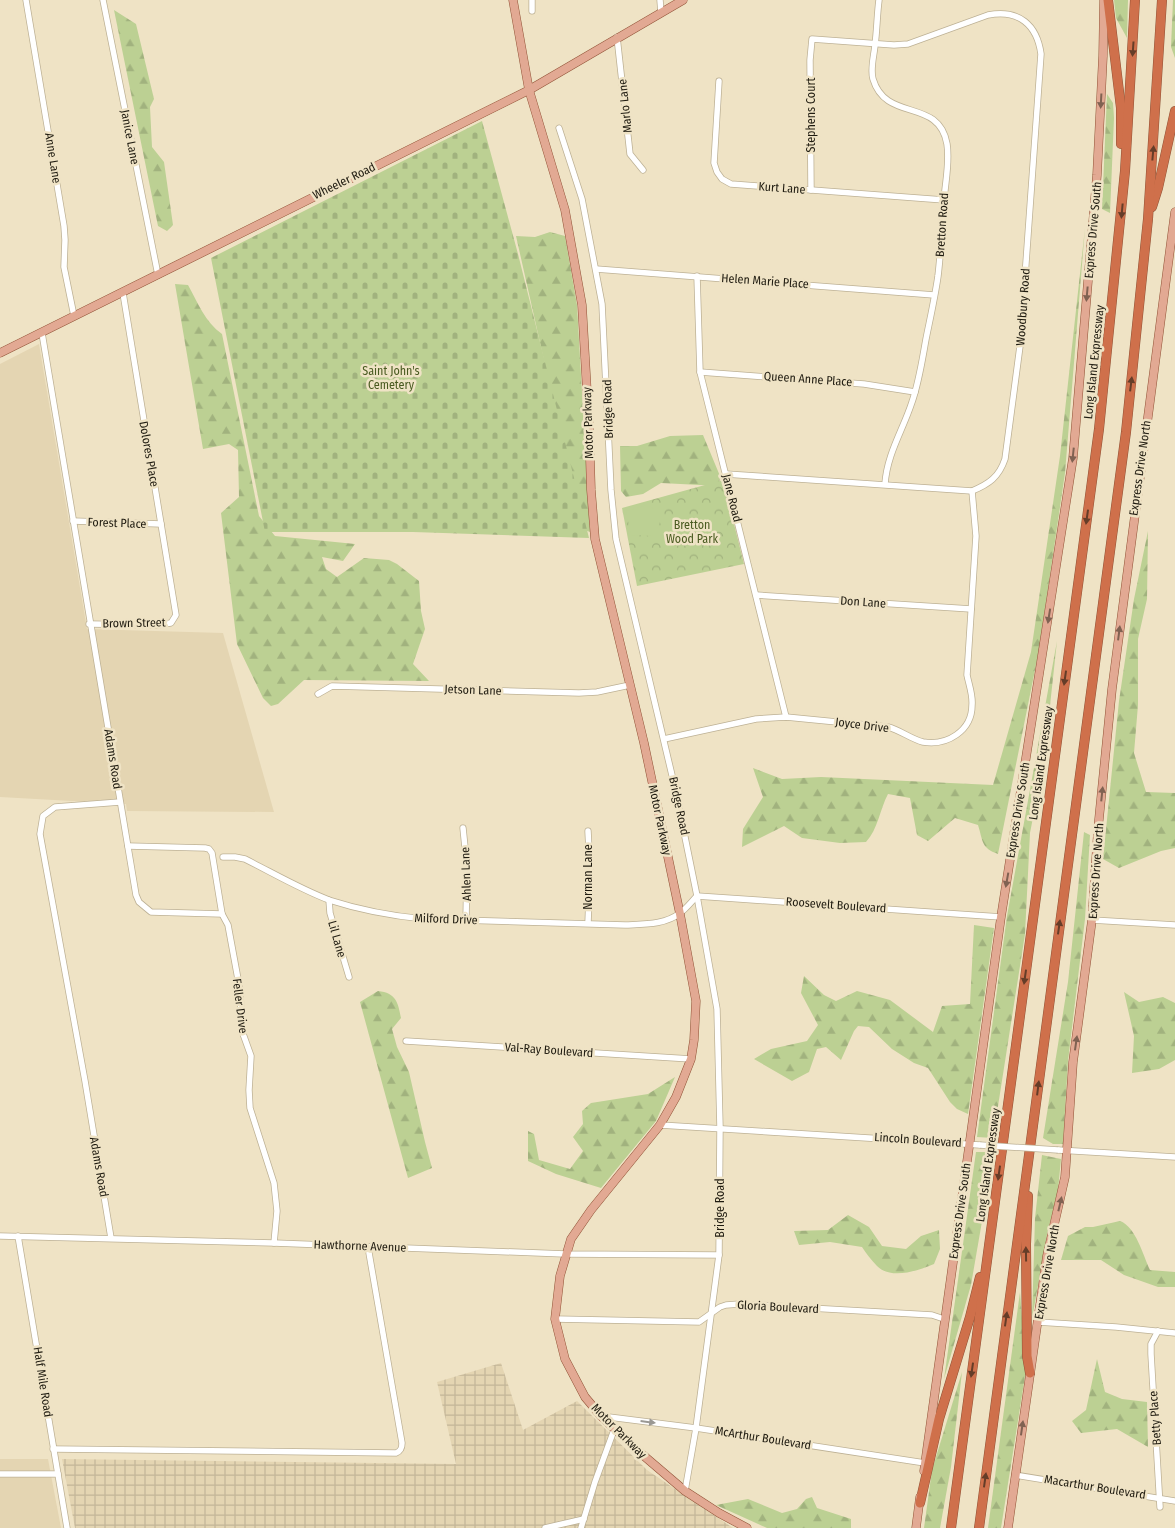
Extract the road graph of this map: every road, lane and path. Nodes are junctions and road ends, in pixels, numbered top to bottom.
1 (26, 0) edge
2 (103, 0) edge
3 (513, 0) edge
4 (532, 0) edge
5 (660, 0) edge
6 (683, 0) edge
7 (878, 0) edge
8 (1106, 0) edge
9 (1135, 0) edge
10 (1162, 0) edge
11 (532, 11) dead end
12 (660, 12) junction
13 (617, 37) junction
14 (812, 39) joint
15 (875, 43) junction
16 (719, 81) dead end
17 (529, 90) junction
18 (1175, 111) edge
19 (559, 128) dead end
20 (643, 170) dead end
21 (1125, 171) junction
22 (811, 190) junction
23 (944, 200) junction
24 (1175, 212) edge
25 (1148, 219) junction
26 (596, 269) junction
27 (158, 275) junction
28 (697, 276) junction
29 (123, 293) junction
30 (934, 295) junction
31 (74, 316) junction
32 (42, 333) junction
33 (0, 353) edge
34 (700, 372) junction
35 (915, 392) junction
36 (726, 474) junction
37 (885, 484) junction
38 (972, 491) junction
39 (73, 521) junction
40 (161, 524) junction
41 (756, 594) junction
42 (971, 609) junction
43 (176, 615) joint
44 (89, 624) junction
45 (630, 685) junction
46 (318, 694) dead end
47 (786, 717) junction
48 (664, 739) junction
49 (120, 802) junction
50 (463, 828) dead end
51 (588, 831) dead end
52 (128, 846) junction
53 (223, 857) dead end
54 (697, 896) junction
55 (329, 900) junction
56 (222, 914) junction
57 (680, 914) junction
58 (1001, 917) junction
59 (466, 920) junction
60 (1092, 920) junction
61 (588, 923) junction
62 (1175, 926) edge
63 (348, 977) dead end
64 (406, 1041) dead end
65 (691, 1059) junction
66 (1034, 1121) junction
67 (660, 1124) junction
68 (720, 1127) junction
69 (969, 1144) junction
70 (1067, 1151) junction
71 (1175, 1157) edge
72 (996, 1201) junction
73 (0, 1236) edge
74 (18, 1236) junction
75 (111, 1238) junction
76 (274, 1243) junction
77 (368, 1247) junction
78 (566, 1254) junction
79 (720, 1255) junction
80 (712, 1314) junction
81 (556, 1319) junction
82 (944, 1319) junction
83 (1038, 1322) junction
84 (1158, 1331) junction
85 (1175, 1333) edge
86 (1030, 1373) junction
87 (601, 1416) junction
88 (696, 1428) junction
89 (614, 1430) junction
90 (53, 1449) junction
91 (925, 1463) junction
92 (0, 1474) edge
93 (58, 1474) junction
94 (1015, 1475) junction
95 (685, 1491) junction
96 (1160, 1498) junction
97 (1175, 1501) edge
98 (920, 1503) junction
99 (1160, 1507) dead end
100 (584, 1519) junction
101 (67, 1528) edge
102 (545, 1528) edge
103 (581, 1528) edge
104 (748, 1528) edge
105 (916, 1528) edge
106 (951, 1528) edge
107 (978, 1528) edge
108 (1008, 1528) edge

1 - 31 street, Anne Lane
2 - 27 street, Janice Lane
3 - 17 main road, Motor Parkway
4 - 11 street
5 - 12 street
6 - 12 main road, Wheeler Road
7 - 15 street, Bretton Road
8 - 21 highway
8 -> 58 main road, Express Drive South
9 -> 21 highway, Long Island Expressway
25 -> 10 highway
12 - 13 main road, Wheeler Road
13 - 17 main road, Wheeler Road
13 - 20 street, Marlo Lane
14 - 15 street, Woodbury Road
14 - 22 street, Stephens Court
15 - 23 street, Bretton Road
15 - 38 street, Woodbury Road
16 - 22 street, Kurt Lane
17 - 27 main road, Wheeler Road
17 - 45 main road, Motor Parkway
18 - 25 highway
19 - 26 street, Bridge Road
21 -> 72 highway, Long Island Expressway
22 - 23 street, Kurt Lane
23 - 30 street, Bretton Road
60 -> 24 main road, Express Drive North
66 -> 25 highway
26 - 28 street, Helen Marie Place
26 - 48 street, Bridge Road
27 - 29 main road, Wheeler Road
28 - 30 street, Helen Marie Place
28 - 34 street, Jane Road
29 - 31 main road, Wheeler Road
29 - 40 street, Dolores Place
30 - 35 street, Bretton Road
31 - 32 main road, Wheeler Road
32 - 33 main road, Wheeler Road
32 - 39 street, Adams Road
34 - 35 street, Queen Anne Place
34 - 36 street, Jane Road
35 - 37 street, Bretton Road
36 - 37 street
36 - 41 street, Jane Road
37 - 38 street
38 - 42 street, Joyce Drive
39 - 40 street, Forest Place
39 - 44 street, Adams Road
40 - 43 street, Dolores Place
41 - 42 street, Don Lane
41 - 47 street, Jane Road
42 - 47 street, Joyce Drive
43 - 44 street, Brown Street
44 - 49 street, Adams Road
45 - 46 street, Jetson Lane
45 - 57 main road, Motor Parkway
47 - 48 street, Joyce Drive
48 - 54 street, Bridge Road
49 - 52 street
49 - 75 street, Adams Road
50 - 59 street, Ahlen Lane
51 - 61 street, Norman Lane
52 - 56 street
52 - 56 street, Feller Drive
53 - 55 street, Milford Drive
54 - 57 street
54 - 58 street, Roosevelt Boulevard
54 - 68 street, Bridge Road
55 - 59 street, Milford Drive
55 - 63 street, Lil Lane
56 - 76 street, Feller Drive
57 - 61 street, Milford Drive
57 - 65 main road, Motor Parkway
58 - 69 main road, Express Drive South
59 - 61 street, Milford Drive
60 - 62 street
70 -> 60 main road, Express Drive North
64 - 65 street, Val-Ray Boulevard
65 - 67 main road, Motor Parkway
86 -> 66 highway
107 -> 66 highway
67 - 68 street, Lincoln Boulevard
67 - 78 main road, Motor Parkway
68 - 69 street, Lincoln Boulevard
68 - 79 street, Bridge Road
69 - 70 street, Lincoln Boulevard, bridge
69 - 82 main road, Express Drive South
70 - 71 street, Lincoln Boulevard
83 -> 70 main road, Express Drive North
72 - 98 highway
72 -> 106 highway, Long Island Expressway
73 - 74 street, Hawthorne Avenue
74 - 75 street, Hawthorne Avenue
74 - 90 street, Half Mile Road
75 - 76 street, Hawthorne Avenue
76 - 77 street, Hawthorne Avenue
77 - 78 street, Hawthorne Avenue
77 - 90 street
78 - 79 street, Hawthorne Avenue
78 - 81 main road, Motor Parkway
79 - 80 street, Bridge Road
80 - 81 street, Gloria Boulevard
80 - 82 street, Gloria Boulevard
80 - 88 street, Bridge Road
81 - 87 main road, Motor Parkway
82 - 91 main road, Express Drive South
83 - 84 street
83 - 86 main road, Express Drive North
84 - 85 street
84 - 96 street, Betty Place
94 -> 86 main road, Express Drive North
87 -> 88 street, McArthur Boulevard
87 - 89 main road, Motor Parkway
88 - 91 street, McArthur Boulevard
88 - 95 street, Bridge Road
89 - 95 main road, Motor Parkway
89 - 100 street
90 - 93 street, Half Mile Road
91 - 98 main road, Express Drive South
92 - 93 street
93 - 101 street, Half Mile Road
94 - 96 street, Macarthur Boulevard
94 - 108 main road, Express Drive North
95 - 104 main road, Motor Parkway
96 - 97 street, Macarthur Boulevard
96 - 99 street, Betty Place
98 - 105 main road, Express Drive South
100 - 102 street
100 - 103 street

